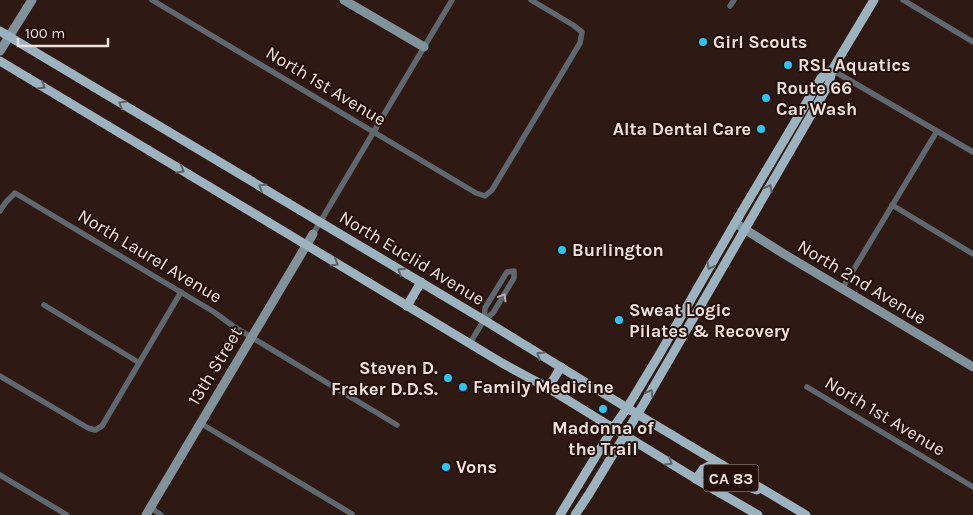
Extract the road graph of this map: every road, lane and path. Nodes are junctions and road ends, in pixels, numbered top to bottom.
1 (32, 0) edge
2 (152, 0) edge
3 (344, 0) edge
4 (452, 0) edge
5 (531, 0) edge
6 (734, 0) edge
7 (874, 0) edge
8 (903, 0) edge
9 (730, 6) dead end
10 (0, 31) edge
11 (9, 37) junction
12 (973, 42) edge
13 (424, 48) junction
14 (0, 52) edge
15 (0, 61) edge
16 (832, 70) junction
17 (937, 131) junction
18 (373, 132) junction
19 (973, 152) edge
20 (892, 205) junction
21 (0, 211) edge
22 (320, 222) junction
23 (735, 224) junction
24 (744, 230) junction
25 (313, 234) joint
26 (306, 245) junction
27 (973, 254) edge
28 (421, 282) junction
29 (842, 289) junction
30 (180, 292) junction
31 (44, 305) dead end
32 (408, 306) junction
33 (484, 320) junction
34 (251, 337) junction
35 (470, 343) junction
36 (138, 362) junction
37 (561, 367) junction
38 (973, 367) edge
39 (0, 376) edge
40 (548, 388) junction
41 (807, 388) dead end
42 (627, 408) junction
43 (637, 414) junction
44 (200, 423) junction
45 (396, 426) dead end
46 (613, 428) junction
47 (624, 434) junction
48 (0, 475) edge
49 (696, 479) junction
50 (973, 486) edge
51 (772, 494) junction
52 (148, 511) edge
53 (352, 514) edge
54 (67, 515) edge
55 (161, 515) edge
56 (560, 515) edge
57 (575, 515) edge
58 (758, 515) edge
59 (806, 515) edge

1 - 11 street
2 - 18 street, North 1st Avenue
3 - 13 street
4 - 13 street
5 - 18 street, North 1st Avenue
6 - 9 street
7 - 16 main road
8 - 12 street
10 - 11 main road, North Euclid Avenue
11 - 14 street
22 -> 11 main road, North Euclid Avenue
13 - 18 street
15 -> 26 main road
16 - 17 street
16 - 23 main road
24 -> 16 main road
17 - 19 street
17 - 20 street
18 - 22 street
20 - 27 street
20 - 29 street
21 - 30 street, North Laurel Avenue
22 - 25 street
28 -> 22 main road, North Euclid Avenue
23 - 24 street, North 2nd Avenue
23 -> 42 main road
24 - 29 street, North 2nd Avenue
43 -> 24 main road
25 - 26 street, 13th Street
26 -> 32 main road
26 - 34 street, 13th Street
28 - 32 main road
28 - 33 main road, North Euclid Avenue
29 - 38 street, North 2nd Avenue
30 - 34 street, North Laurel Avenue
30 - 36 street
31 - 36 street
32 - 35 main road
33 -> 33 street
33 - 35 street
37 -> 33 main road, North Euclid Avenue
34 - 44 street, 13th Street
34 - 45 street, North Laurel Avenue
35 - 40 main road
36 - 39 street
37 - 40 main road
37 - 42 main road, North Euclid Avenue
40 - 46 main road
41 - 50 street, North 1st Avenue
42 - 43 main road, North Euclid Avenue
42 - 46 main road
43 - 47 main road
43 - 51 main road, North Euclid Avenue
44 - 52 street, 13th Street
44 - 53 street
46 - 47 main road
46 - 56 main road
47 -> 49 main road
47 - 57 main road
48 - 54 street
49 - 51 main road, CA 83
49 - 58 main road
51 - 59 main road, North Euclid Avenue
52 - 55 street

